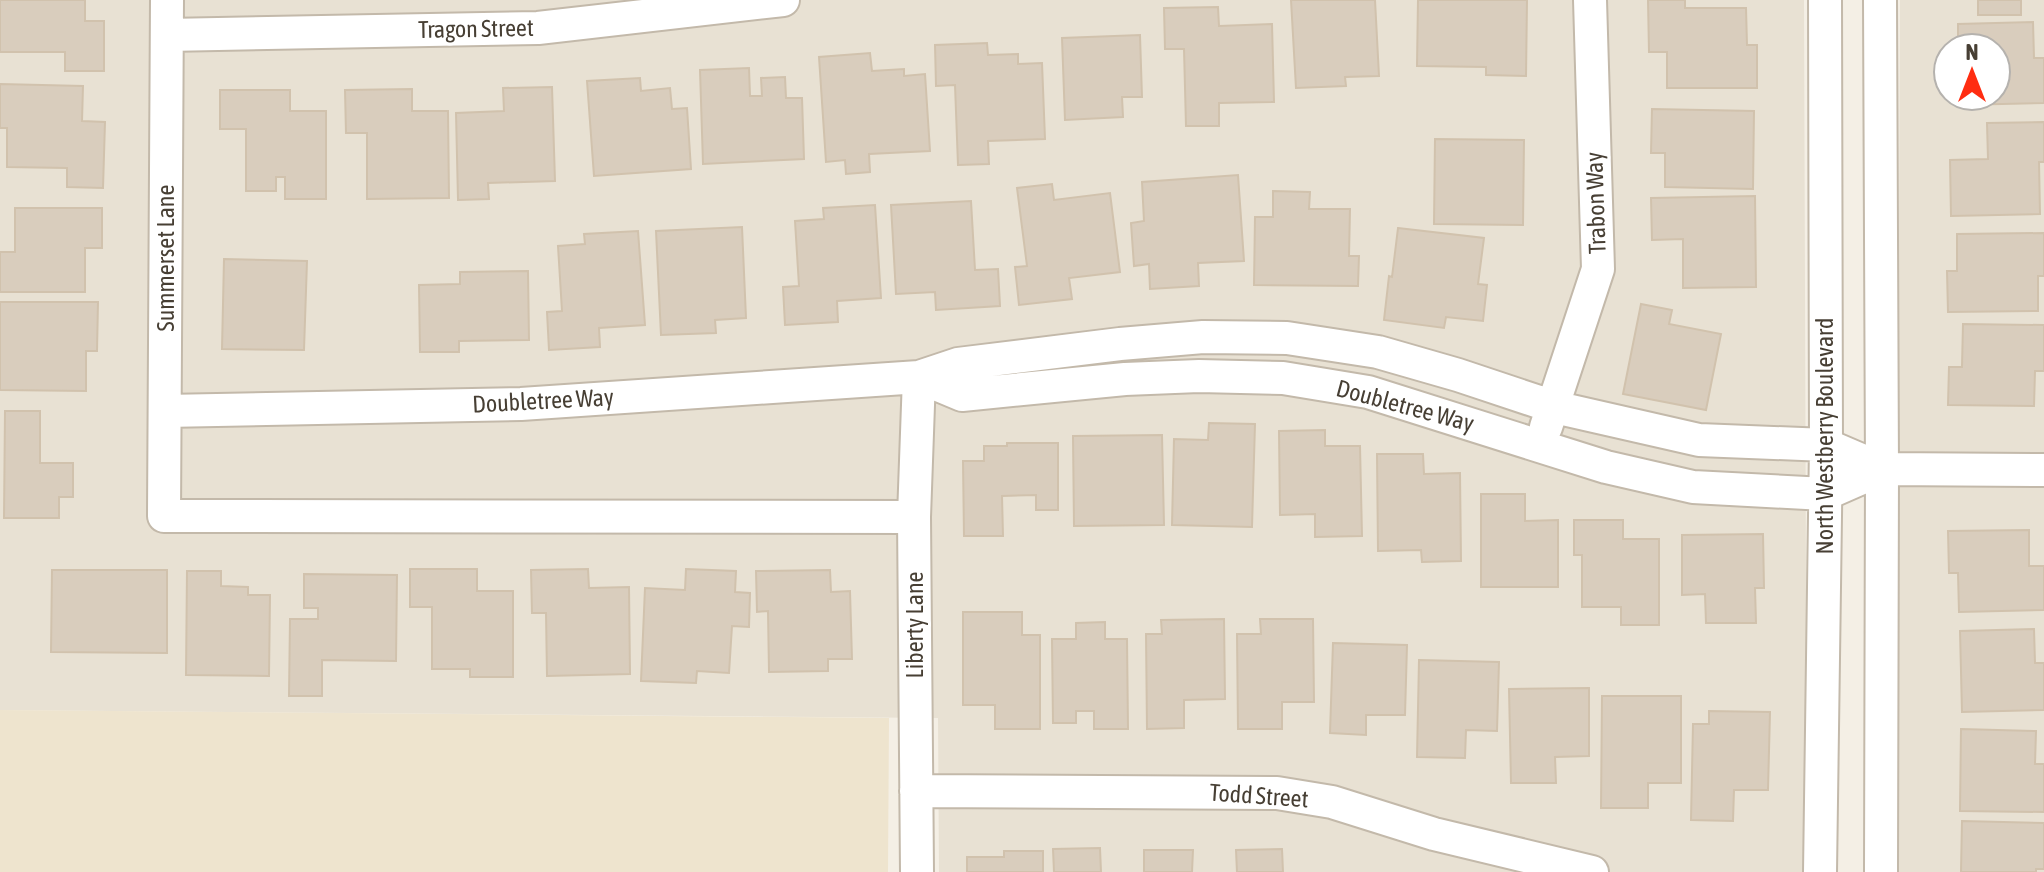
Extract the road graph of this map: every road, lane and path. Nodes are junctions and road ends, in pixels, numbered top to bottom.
1 (167, 0) edge
2 (783, 0) edge
3 (1590, 0) edge
4 (1825, 0) edge
5 (1880, 0) edge
6 (167, 35) junction
7 (919, 377) junction
8 (1554, 407) junction
9 (165, 411) junction
10 (1539, 445) junction
11 (1826, 445) junction
12 (1882, 469) junction
13 (2044, 470) edge
14 (1825, 494) junction
15 (914, 517) junction
16 (916, 791) junction
17 (917, 872) edge
18 (1592, 872) edge
19 (1820, 872) edge
20 (1881, 872) edge

1 - 6 street, Summerset Lane
2 - 6 street, Tragon Street
3 - 8 street, Trabon Way
4 - 11 street, North Westberry Boulevard
5 - 12 street
6 - 9 street, Summerset Lane
7 - 8 street, Doubletree Way
7 - 9 street, Doubletree Way
7 - 10 street, Doubletree Way
7 - 15 street, Liberty Lane
8 - 10 street, Trabon Way
8 - 11 street, Doubletree Way
9 - 15 street, Summerset Lane
10 - 14 street, Doubletree Way
11 - 12 street, Doubletree Way
11 - 14 street, North Westberry Boulevard
12 - 13 street, Doubletree Way
12 - 14 street, Doubletree Way
12 - 20 street
14 - 19 street, North Westberry Boulevard
15 - 16 street, Liberty Lane
16 - 17 street, Liberty Lane
16 - 18 street, Todd Street

